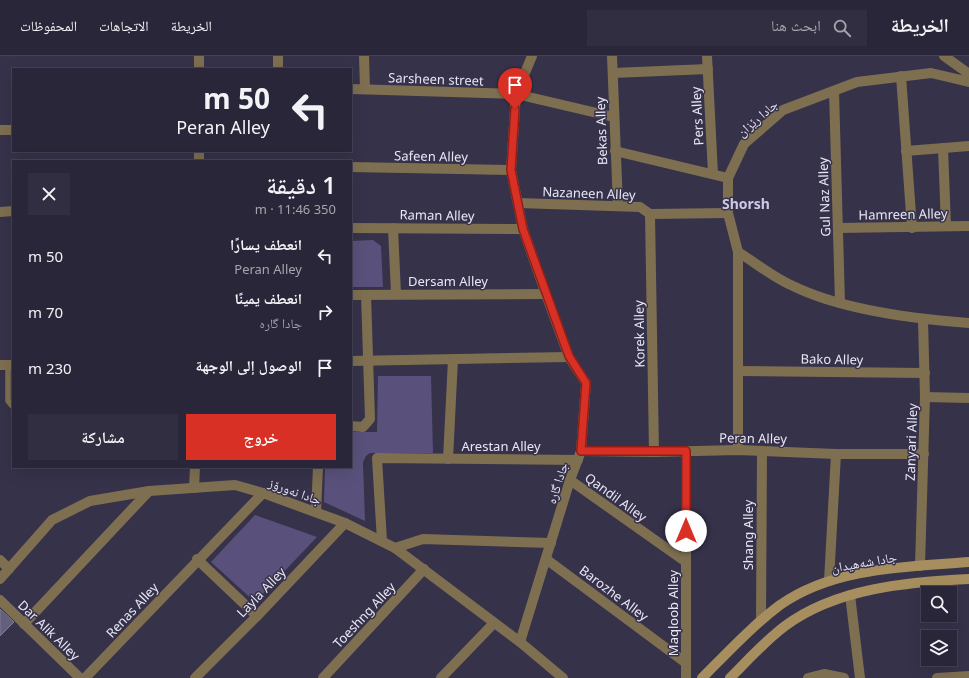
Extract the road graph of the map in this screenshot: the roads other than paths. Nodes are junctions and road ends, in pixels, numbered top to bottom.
1 (199, 56) edge
2 (278, 56) edge
3 (364, 56) edge
4 (526, 56) edge
5 (532, 56) edge
6 (612, 56) edge
7 (707, 56) edge
8 (944, 56) edge
9 (199, 68) edge
10 (278, 68) edge
11 (708, 69) junction
12 (526, 70) junction
13 (613, 73) junction
14 (969, 74) edge
15 (900, 76) junction
16 (969, 82) edge
17 (352, 89) edge
18 (365, 89) junction
19 (834, 91) junction
20 (516, 94) junction
21 (614, 117) junction
22 (0, 130) edge
23 (12, 130) edge
24 (969, 146) edge
25 (943, 148) junction
26 (615, 151) junction
27 (906, 151) junction
28 (352, 167) edge
29 (511, 170) junction
30 (713, 174) junction
31 (728, 178) junction
32 (518, 203) junction
33 (618, 206) junction
34 (0, 212) edge
35 (12, 212) edge
36 (728, 213) junction
37 (650, 214) junction
38 (946, 226) junction
39 (969, 226) edge
40 (352, 228) edge
41 (393, 228) junction
42 (838, 228) junction
43 (912, 228) junction
44 (523, 229) junction
45 (738, 252) junction
46 (396, 294) junction
47 (546, 294) junction
48 (352, 295) edge
49 (366, 295) junction
50 (840, 303) junction
51 (923, 320) junction
52 (969, 323) edge
53 (569, 356) junction
54 (452, 359) junction
55 (367, 360) junction
56 (352, 361) edge
57 (7, 365) edge
58 (739, 371) junction
59 (925, 373) junction
60 (925, 397) junction
61 (969, 398) edge
62 (12, 406) edge
63 (352, 426) edge
64 (738, 450) junction
65 (686, 451) junction
66 (762, 451) junction
67 (654, 452) junction
68 (836, 454) junction
69 (924, 454) junction
70 (580, 455) junction
71 (448, 459) junction
72 (195, 468) edge
73 (318, 468) edge
74 (570, 480) junction
75 (194, 488) junction
76 (149, 491) junction
77 (263, 493) junction
78 (316, 512) junction
79 (345, 523) junction
80 (382, 541) junction
81 (551, 543) junction
82 (395, 548) junction
83 (197, 559) junction
84 (546, 559) junction
85 (0, 560) edge
86 (686, 562) junction
87 (969, 562) edge
88 (920, 566) junction
89 (9, 569) junction
90 (424, 570) junction
91 (0, 579) edge
92 (969, 580) edge
93 (828, 581) junction
94 (850, 595) junction
95 (0, 600) edge
96 (257, 616) junction
97 (761, 620) junction
98 (494, 623) junction
99 (24, 624) junction
100 (520, 642) junction
101 (686, 663) junction
102 (969, 676) edge
103 (80, 678) edge
104 (85, 678) edge
105 (195, 678) edge
106 (323, 678) edge
107 (441, 678) edge
108 (563, 678) edge
109 (686, 678) edge
110 (702, 678) edge
111 (730, 678) edge
112 (808, 678) edge
113 (844, 678) edge
114 (860, 678) edge
115 (937, 678) edge

1 - 9 street
2 - 10 street
3 - 18 street
4 - 12 street
5 - 12 street, جادا گارە
6 - 13 street, Bekas Alley
7 - 11 street, Pers Alley
8 - 14 street
11 - 13 street
11 - 30 street, Pers Alley
12 - 20 street, جادا گارە
13 - 21 street, Bekas Alley
15 - 16 street, جادا رێزان
15 - 19 street, جادا رێزان
15 - 27 street
17 - 18 street, Sarsheen street
18 - 20 street, Sarsheen street
19 - 31 street, جادا رێزان
19 - 42 street, Gul Naz Alley
20 - 21 street, Sarsheen street
20 - 29 street, جادا گارە
21 - 26 street, Bekas Alley
22 - 23 street
24 - 25 street
25 - 27 street
25 - 38 street
26 - 30 street
26 - 33 street, Bekas Alley
27 - 43 street
28 - 29 street, Safeen Alley
29 - 32 street, جادا گارە
30 - 31 street
31 - 36 street, جادا رێزان
32 - 33 street, Nazaneen Alley
32 - 44 street, جادا گارە
33 - 37 street, Nazaneen Alley
34 - 35 street
36 - 37 street, Nazaneen Alley
36 - 45 street, جادا رێزان
37 - 67 street, Korek Alley
38 - 39 street, Hamreen Alley
38 - 43 street, Hamreen Alley
40 - 41 street, Raman Alley
41 - 44 street, Raman Alley
41 - 46 street
42 - 43 street, Hamreen Alley
42 - 50 street, Gul Naz Alley
44 - 47 street, جادا گارە
45 - 50 street
45 - 58 street, جادا رێزان
46 - 47 street, Dersam Alley
46 - 49 street, Dersam Alley
47 - 53 street, جادا گارە
48 - 49 street, Dersam Alley
49 - 55 street
50 - 51 street
51 - 52 street
51 - 59 street, Zanyari Alley
53 - 54 street
53 - 70 street, جادا گارە
54 - 55 street
54 - 71 street, Arestan Alley
55 - 56 street
55 - 63 street
57 - 62 lane
58 - 59 street, Bako Alley
58 - 64 street, جادا رێزان
59 - 60 street, Zanyari Alley
60 - 61 street
60 - 69 street, Zanyari Alley
64 - 65 street, Peran Alley
64 - 66 street, Peran Alley
65 - 67 street, Peran Alley
65 - 86 street, Maqloob Alley
66 - 68 street, Peran Alley
66 - 97 street, Shang Alley
67 - 70 street, Peran Alley
68 - 69 street, Peran Alley
68 - 93 street
69 - 88 street, Zanyari Alley
70 - 71 street, Arestan Alley
70 - 74 street, جادا گارە
71 - 80 street, Arestan Alley
72 - 75 street
73 - 78 street
74 - 81 street, جادا گارە
74 - 86 street, Qandil Alley
75 - 76 street, جادا نەورۆز
75 - 77 street, جادا نەورۆز
76 - 89 street, جادا نەورۆز
76 - 99 street
77 - 78 street, جادا نەورۆز
77 - 83 street, Renas Alley
78 - 79 street, جادا نەورۆز
79 - 80 street, جادا نەورۆز
79 - 96 street, Layla Alley
80 - 82 street, جادا نەورۆز
81 - 82 street
81 - 84 street, جادا گارە
82 - 90 street, جادا نەورۆز
83 - 96 street
83 - 104 street, Renas Alley
84 - 100 street, جادا گارە
84 - 101 street, Barozhe Alley
85 - 89 street
86 - 101 street, Maqloob Alley
87 - 88 main road, جادا شەهیدان
88 - 93 main road, جادا شەهیدان
89 - 91 street, جادا نەورۆز
90 - 98 street, جادا نەورۆز
90 - 106 street, Toeshng Alley
92 - 94 main road
93 - 97 main road, جادا شەهیدان
94 - 111 main road
94 - 114 street
95 - 99 street, Dar Alik Alley
96 - 105 street, Layla Alley
97 - 110 main road, جادا شەهیدان
98 - 100 street, جادا نەورۆز
98 - 107 street
99 - 103 street, Dar Alik Alley
100 - 108 street, جادا نەورۆز
101 - 109 street, Maqloob Alley
102 - 115 street
112 - 113 street

